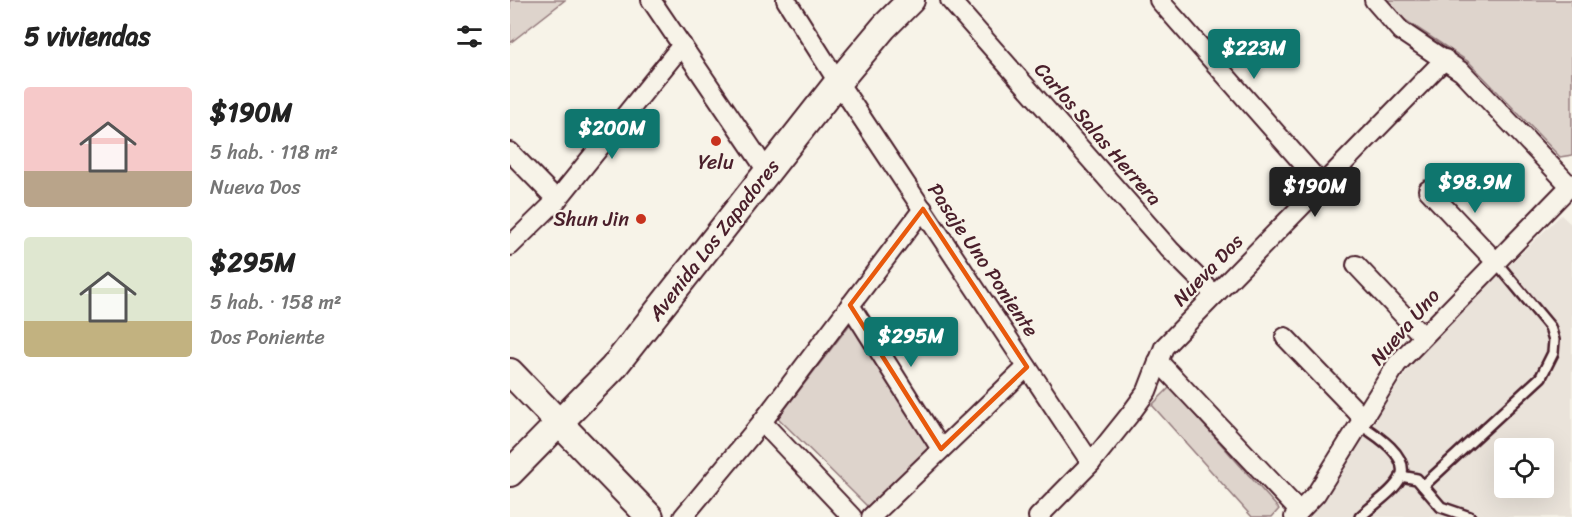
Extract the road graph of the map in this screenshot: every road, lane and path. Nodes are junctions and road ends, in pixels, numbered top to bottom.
1 (651, 0) edge
2 (786, 0) edge
3 (910, 0) edge
4 (950, 0) edge
5 (1159, 0) edge
6 (1374, 0) edge
7 (682, 45) junction
8 (1445, 59) junction
9 (838, 82) junction
10 (510, 152) edge
11 (767, 171) junction
12 (1322, 185) junction
13 (1571, 186) edge
14 (1428, 190) dead end
15 (557, 200) junction
16 (923, 209) junction
17 (510, 246) edge
18 (1496, 262) junction
19 (1356, 266) dead end
20 (1215, 295) junction
21 (850, 305) junction
22 (1423, 336) junction
23 (1285, 337) dead end
24 (1158, 362) junction
25 (1027, 367) junction
26 (510, 372) edge
27 (1361, 421) junction
28 (762, 422) junction
29 (560, 424) junction
30 (941, 449) junction
31 (1091, 463) junction
32 (510, 473) edge
33 (1401, 476) junction
34 (1423, 486) junction
35 (1297, 514) edge
36 (650, 517) edge
37 (683, 517) edge
38 (852, 517) edge
39 (872, 517) edge
40 (1038, 517) edge
41 (1360, 517) edge
42 (1470, 517) edge

1 - 7 street
2 - 9 street, Pasaje Uno Poniente
3 - 9 main road, Avenida Los Zapadores
4 - 20 street, Carlos Salas Herrera
5 - 12 street
6 - 8 street
7 - 11 street
7 - 15 street
8 - 12 street, Nueva Dos
8 - 13 street
9 - 11 main road, Avenida Los Zapadores
9 - 16 street, Pasaje Uno Poniente
10 - 15 street
11 - 29 main road, Avenida Los Zapadores
12 - 20 street, Nueva Dos
13 - 18 street, Nueva Uno
14 - 18 street
15 - 17 street
16 - 21 street
16 - 25 street, Pasaje Uno Poniente
18 - 22 street, Nueva Uno
18 - 34 lane
19 - 22 street
20 - 24 street, Nueva Dos
21 - 28 street
21 - 30 street
22 - 27 street, Nueva Uno
23 - 27 street
24 - 31 street, Nueva Dos
24 - 35 street
25 - 30 street
25 - 31 street, Pasaje Uno Poniente
26 - 29 main road
27 - 33 lane
27 - 35 street, Nueva Uno
28 - 37 street
28 - 38 street
29 - 32 main road, Avenida Los Zapadores
29 - 36 main road
30 - 39 street
31 - 40 street, Nueva Dos
33 - 34 lane
33 - 41 lane
34 - 42 lane

